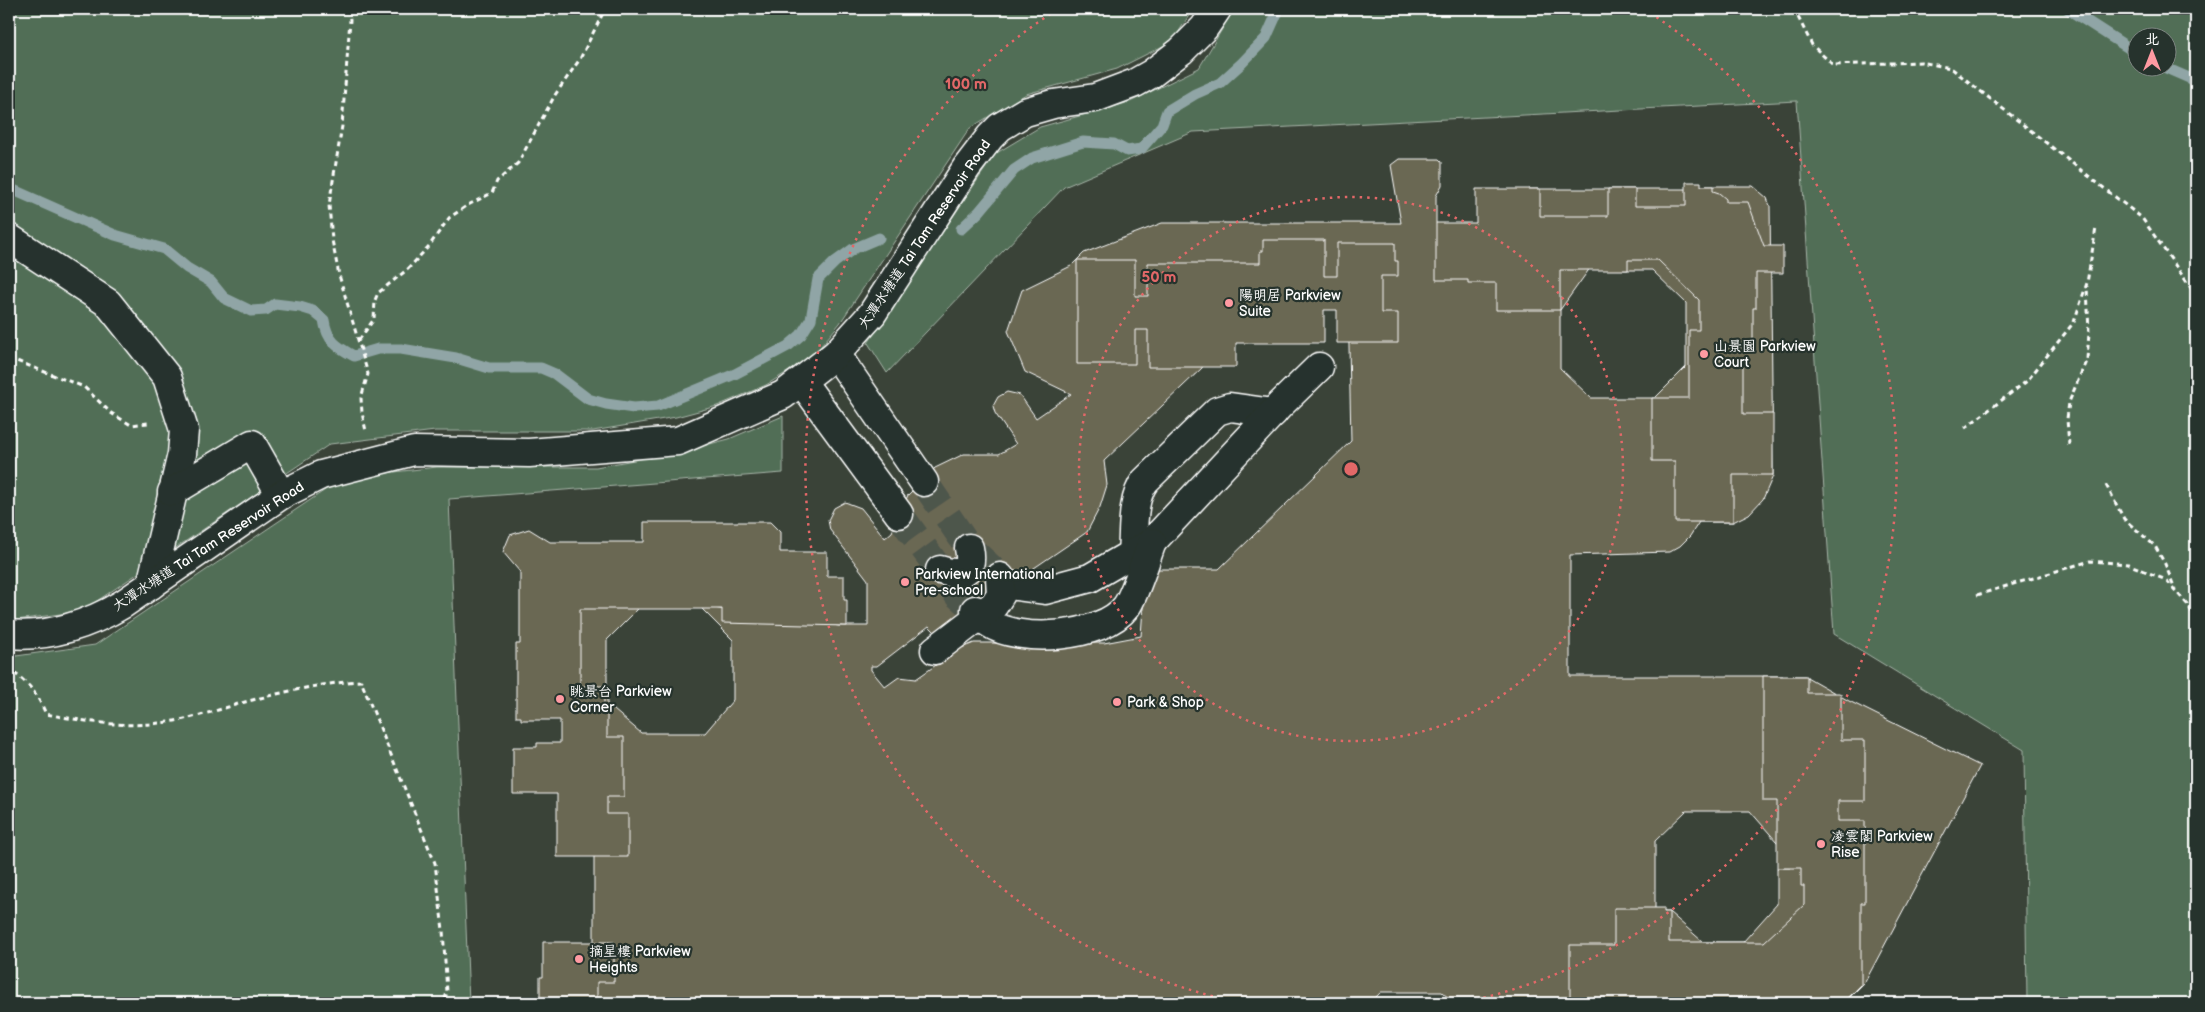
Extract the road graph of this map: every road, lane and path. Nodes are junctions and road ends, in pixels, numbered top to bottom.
1 (349, 9) edge
2 (605, 9) edge
3 (1217, 9) edge
4 (1794, 9) edge
5 (2096, 228) dead end
6 (9, 238) edge
7 (2086, 283) junction
8 (2196, 295) edge
9 (359, 340) junction
10 (836, 354) junction
11 (9, 358) edge
12 (1320, 367) dead end
13 (167, 377) junction
14 (802, 382) junction
15 (361, 398) dead end
16 (1273, 413) junction
17 (1965, 428) dead end
18 (2069, 445) dead end
19 (924, 482) tunnel mouth
20 (2106, 485) dead end
21 (172, 492) junction
22 (281, 495) junction
23 (899, 514) tunnel mouth
24 (969, 548) dead end
25 (1142, 548) junction
26 (940, 570) dead end
27 (151, 585) junction
28 (2177, 592) junction
29 (1977, 595) dead end
30 (978, 613) junction
31 (2196, 619) edge
32 (9, 634) edge
33 (935, 650) dead end
34 (14, 673) dead end
35 (2196, 990) edge
36 (444, 1003) edge
37 (2188, 1003) edge

1 - 9 path
2 - 9 path
3 - 10 street, 大潭水塘道 Tai Tam Reservoir Road
4 - 8 path
5 - 7 path
6 - 13 street
7 - 17 path
7 - 18 path
9 - 15 path
10 - 14 street, 大潭水塘道 Tai Tam Reservoir Road
10 - 19 street
11 - 13 path
12 - 16 street
13 - 21 street
14 - 22 street, 大潭水塘道 Tai Tam Reservoir Road
14 - 23 street
16 - 25 street
16 - 25 street
20 - 28 path
21 - 22 street
21 - 27 street
22 - 27 street, 大潭水塘道 Tai Tam Reservoir Road
24 - 26 street
25 - 30 street
25 - 30 street
27 - 32 street, 大潭水塘道 Tai Tam Reservoir Road
28 - 29 path
28 - 31 path
30 - 33 street
34 - 36 path
35 - 37 path

